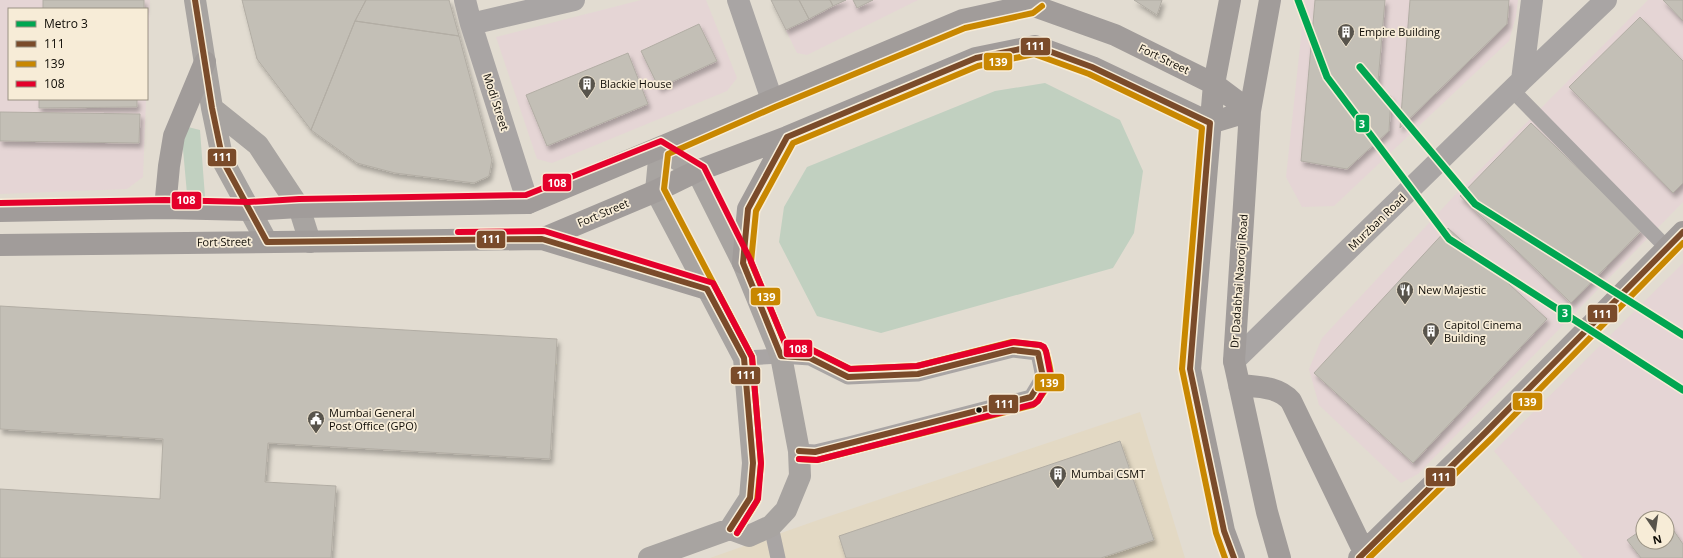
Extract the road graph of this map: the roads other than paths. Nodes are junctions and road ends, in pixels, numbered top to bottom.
1 (195, 0) edge
2 (465, 0) edge
3 (574, 0) edge
4 (738, 0) edge
5 (1230, 0) edge
6 (1270, 0) edge
7 (1532, 0) edge
8 (1606, 0) edge
9 (1032, 2) edge
10 (471, 24) junction
11 (205, 62) junction
12 (1214, 84) junction
13 (1517, 85) junction
14 (772, 100) junction
15 (212, 108) junction
16 (1250, 110) junction
17 (1210, 123) junction
18 (787, 137) junction
19 (660, 149) junction
20 (697, 171) junction
21 (656, 191) junction
22 (528, 203) junction
23 (299, 207) junction
24 (165, 208) junction
25 (249, 210) junction
26 (0, 211) edge
27 (1683, 232) edge
28 (542, 239) junction
29 (267, 242) junction
30 (310, 242) junction
31 (0, 245) edge
32 (1667, 248) junction
33 (743, 263) junction
34 (707, 289) junction
35 (781, 356) junction
36 (744, 358) junction
37 (1234, 361) junction
38 (1239, 385) junction
39 (798, 451) junction
40 (771, 526) junction
41 (730, 529) junction
42 (1362, 555) edge
43 (649, 558) edge
44 (778, 558) edge
45 (1234, 558) edge
46 (1280, 558) edge

1 - 11 main road
2 - 10 street, Modi Street
3 - 10 street
4 - 14 street
5 - 12 main road
6 - 16 main road, Dr Dadabhai Naoroji Road
7 - 13 street
8 - 13 street, Murzban Road
9 - 12 main road, Fort Street
9 - 14 main road
10 - 22 street, Modi Street
11 - 15 main road
11 - 24 main road
12 - 16 main road, Fort Street
12 - 17 main road
13 - 32 lane
13 - 37 street, Murzban Road
14 - 19 main road
15 - 23 main road
15 - 25 main road
16 - 17 main road
16 - 37 main road, Dr Dadabhai Naoroji Road
17 - 18 main road, Fort Street
17 - 45 main road
18 - 20 main road, Fort Street
18 - 33 main road
19 - 20 main road
19 - 21 main road
19 - 22 main road
20 - 21 main road, Fort Street
20 - 33 main road
21 - 28 main road, Fort Street
21 - 34 main road
22 - 23 main road
23 - 25 main road
23 - 30 main road
24 - 25 main road
24 - 26 main road
25 - 29 main road
27 - 32 main road
28 - 30 main road, Fort Street
28 - 34 main road
29 - 30 main road, Fort Street
29 - 31 main road, Fort Street
32 - 42 main road
33 - 35 main road
34 - 36 main road
35 - 36 lane
35 - 39 main road
35 - 39 lane
36 - 41 main road
37 - 38 main road, Dr Dadabhai Naoroji Road
38 - 42 main road
38 - 46 main road, Dr Dadabhai Naoroji Road
39 - 40 main road
40 - 41 main road
40 - 44 lane
41 - 43 main road

